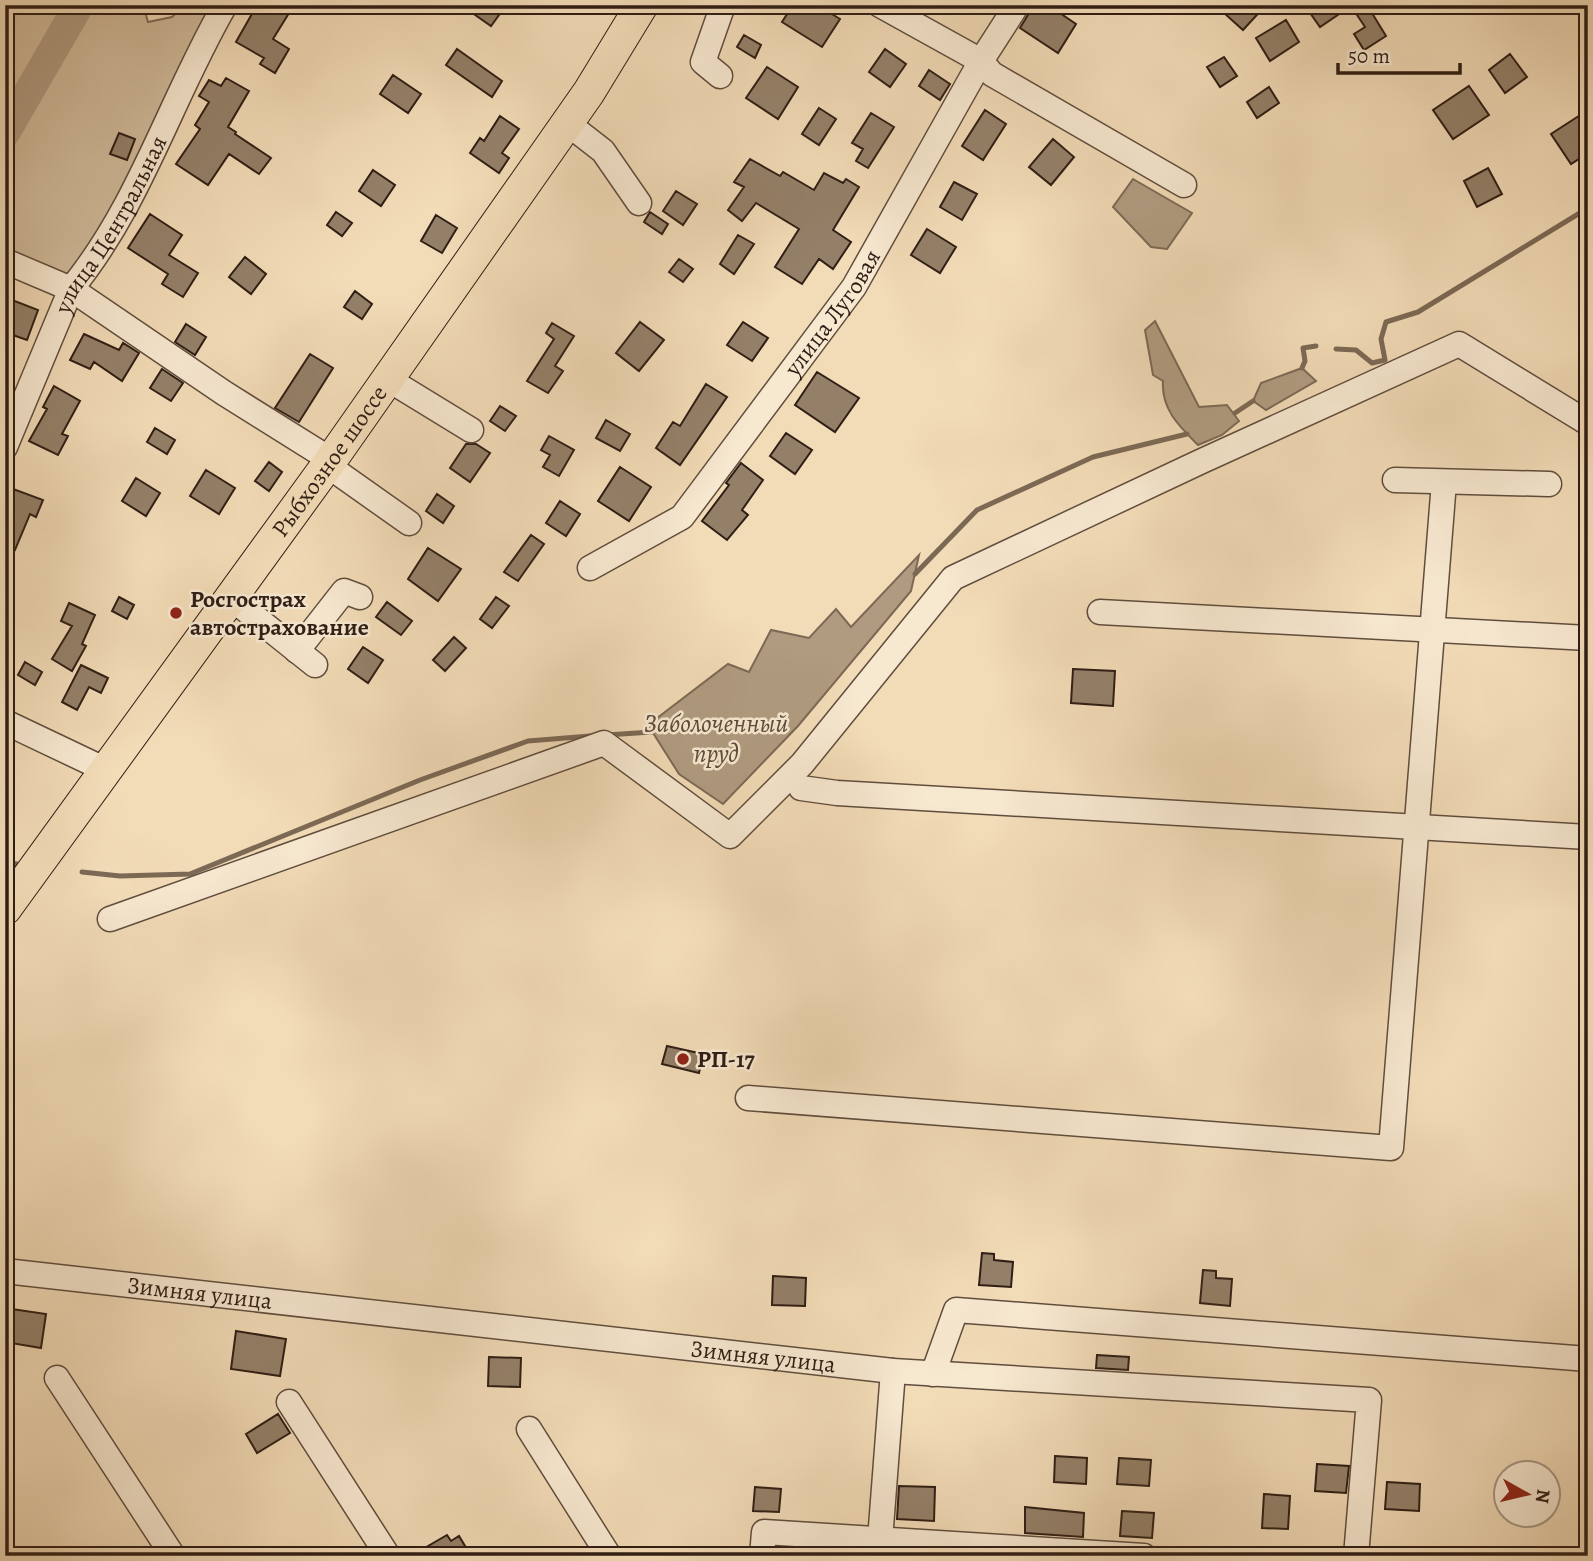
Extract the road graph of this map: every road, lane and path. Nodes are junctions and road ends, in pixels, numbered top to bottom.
1 (225, 5) edge
2 (642, 5) edge
3 (723, 5) edge
4 (880, 5) edge
5 (1017, 5) edge
6 (981, 61) junction
7 (720, 76) dead end
8 (567, 123) junction
9 (1184, 185) dead end
10 (639, 203) dead end
11 (5, 261) edge
12 (71, 289) junction
13 (391, 381) dead end
14 (1588, 423) edge
15 (471, 430) dead end
16 (5, 447) edge
17 (329, 462) junction
18 (1395, 480) dead end
19 (1444, 482) junction
20 (1549, 484) dead end
21 (409, 523) dead end
22 (590, 568) dead end
23 (360, 597) dead end
24 (230, 598) junction
25 (1100, 612) dead end
26 (1433, 629) junction
27 (1588, 638) edge
28 (5, 722) edge
29 (106, 770) junction
30 (801, 789) dead end
31 (1417, 828) junction
32 (1588, 837) edge
33 (5, 909) edge
34 (110, 919) dead end
35 (748, 1098) dead end
36 (5, 1271) edge
37 (1588, 1359) edge
38 (893, 1371) junction
39 (933, 1374) junction
40 (57, 1378) dead end
41 (289, 1402) dead end
42 (529, 1429) dead end
43 (880, 1540) junction
44 (763, 1544) edge
45 (601, 1553) edge
46 (173, 1556) edge
47 (388, 1556) edge
48 (1144, 1556) edge
49 (1356, 1556) edge

1 - 12 street, улица Центральная
2 - 8 main road, Рыбхозное шоссе
3 - 7 street
4 - 6 street
5 - 6 street, улица Луговая
6 - 9 street
6 - 22 street, улица Луговая
8 - 10 street
8 - 17 main road, Рыбхозное шоссе
11 - 12 street
12 - 16 street, улица Центральная
12 - 17 street
13 - 15 street
14 - 34 street
17 - 21 street
17 - 24 main road, Рыбхозное шоссе
18 - 19 street
19 - 20 street
19 - 26 street
23 - 24 street
24 - 29 main road, Рыбхозное шоссе
25 - 26 street
26 - 27 street
26 - 31 street
28 - 29 street
29 - 33 main road, Рыбхозное шоссе
30 - 31 street
31 - 32 street
31 - 35 street
36 - 38 street, Зимняя улица
37 - 39 street
38 - 39 street, Зимняя улица
38 - 43 street
39 - 49 street, Зимняя улица
40 - 46 street
41 - 47 street
42 - 45 street
43 - 44 street
43 - 48 street

